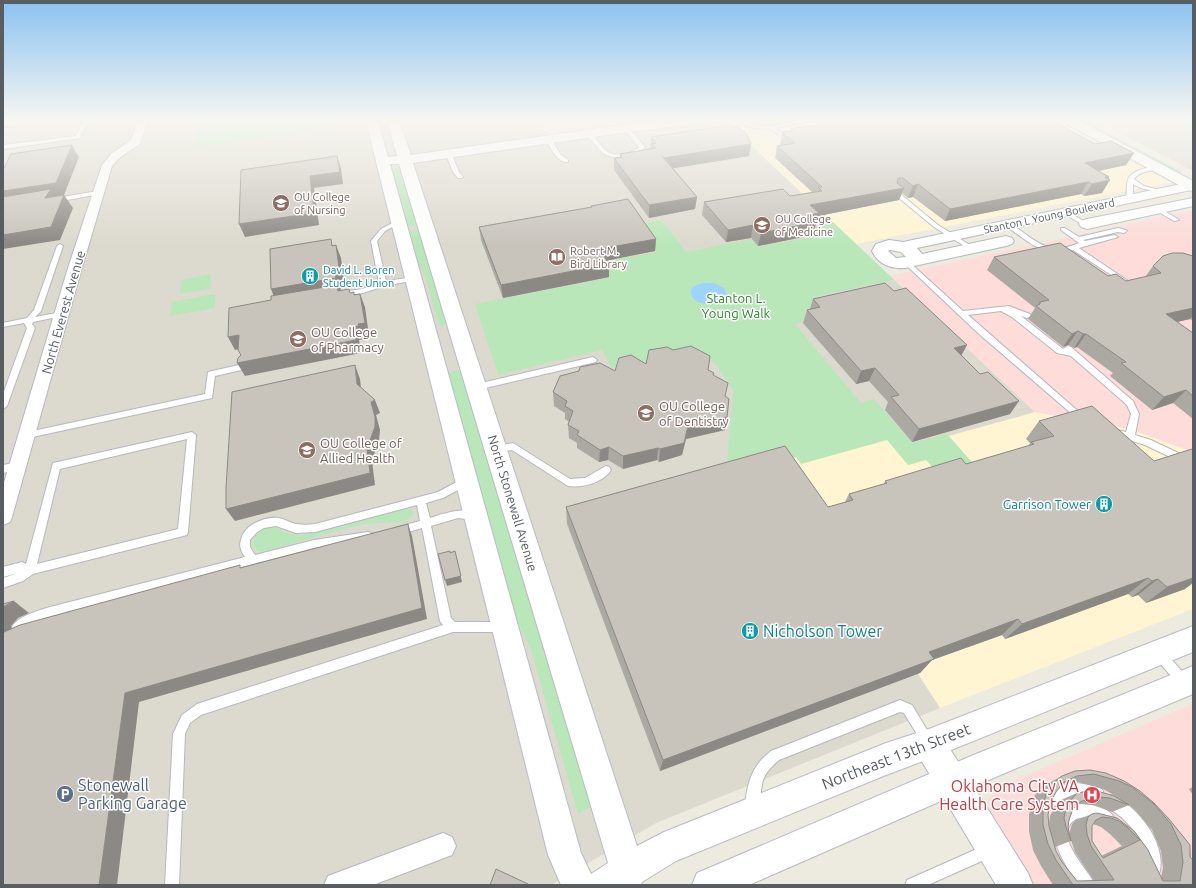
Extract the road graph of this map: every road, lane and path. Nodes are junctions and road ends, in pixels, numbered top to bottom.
1 (109, 162) edge
2 (382, 162) edge
3 (407, 162) edge
4 (452, 162) edge
5 (1146, 162) edge
6 (1159, 162) edge
7 (1157, 168) junction
8 (460, 177) dead end
9 (1132, 180) junction
10 (1192, 183) edge
11 (1161, 192) junction
12 (98, 194) junction
13 (896, 194) edge
14 (1127, 200) junction
15 (52, 201) edge
16 (1193, 202) edge
17 (932, 211) edge
18 (921, 213) junction
19 (1067, 213) junction
20 (1159, 214) junction
21 (1176, 220) dead end
22 (398, 222) junction
23 (1084, 224) junction
24 (1008, 225) junction
25 (1063, 229) junction
26 (1124, 231) dead end
27 (953, 236) junction
28 (1026, 237) junction
29 (1115, 237) dead end
30 (1077, 238) junction
31 (1084, 243) junction
32 (60, 246) dead end
33 (970, 248) junction
34 (1075, 248) junction
35 (1045, 250) junction
36 (1037, 251) edge
37 (908, 257) junction
38 (414, 279) junction
39 (383, 284) junction
40 (1131, 286) edge
41 (332, 296) edge
42 (1001, 308) junction
43 (962, 313) junction
44 (62, 314) junction
45 (1027, 316) dead end
46 (29, 320) junction
47 (3, 325) edge
48 (593, 360) dead end
49 (243, 367) edge
50 (477, 386) junction
51 (3, 406) edge
52 (28, 434) junction
53 (1130, 436) junction
54 (496, 449) junction
55 (1193, 464) edge
56 (19, 466) junction
57 (3, 469) edge
58 (606, 470) dead end
59 (466, 481) junction
60 (421, 500) junction
61 (475, 516) junction
62 (3, 518) edge
63 (425, 523) junction
64 (390, 533) edge
65 (254, 560) junction
66 (30, 570) junction
67 (3, 572) edge
68 (3, 582) edge
69 (188, 588) edge
70 (40, 627) edge
71 (453, 627) junction
72 (504, 627) junction
73 (1193, 639) edge
74 (1158, 653) junction
75 (1189, 682) edge
76 (930, 744) junction
77 (952, 780) junction
78 (750, 814) junction
79 (1042, 816) edge
80 (1115, 824) edge
81 (443, 846) dead end
82 (993, 849) junction
83 (1142, 864) edge
84 (618, 880) edge
85 (172, 885) edge
86 (337, 885) edge
87 (578, 885) edge
88 (709, 885) edge
89 (912, 885) edge
90 (1016, 885) edge
91 (1088, 885) edge

1 - 12 street, North Everest Avenue
2 - 22 main road
3 - 50 main road, North Stonewall Avenue
4 - 8 lane
5 - 7 main road
6 - 10 main road
7 - 9 lane
7 - 10 main road
9 - 11 lane
9 - 14 lane
10 - 11 main road, Stanton L Young Boulevard
11 - 14 main road, Stanton L Young Boulevard
12 - 15 lane
12 - 44 street, North Everest Avenue
13 - 18 lane
14 - 19 main road, Stanton L Young Boulevard
16 - 20 main road, Stanton L Young Boulevard
17 - 18 lane
18 - 27 lane
19 - 23 lane
19 - 24 main road, Stanton L Young Boulevard
20 - 21 lane
20 - 23 main road, Stanton L Young Boulevard
22 - 38 main road
22 - 39 lane
23 - 25 main road, Stanton L Young Boulevard
24 - 27 main road, Stanton L Young Boulevard
24 - 28 lane
25 - 28 main road, Stanton L Young Boulevard
25 - 30 lane
26 - 30 lane
27 - 33 lane
27 - 37 main road, Stanton L Young Boulevard
28 - 33 main road, Stanton L Young Boulevard
28 - 35 lane
29 - 31 lane
30 - 31 lane
31 - 34 lane
32 - 46 lane
33 - 37 main road, Stanton L Young Boulevard
34 - 35 lane
34 - 40 lane
35 - 36 lane
37 - 43 lane
38 - 39 lane
38 - 59 main road
39 - 41 lane
42 - 43 lane
42 - 45 lane
42 - 53 lane
43 - 53 lane
44 - 46 lane
44 - 52 street, North Everest Avenue
46 - 47 lane
46 - 51 lane
48 - 50 lane
49 - 52 lane
50 - 54 main road, North Stonewall Avenue
52 - 56 street, North Everest Avenue
53 - 55 lane
54 - 58 lane
54 - 84 main road, North Stonewall Avenue
56 - 57 lane
56 - 62 street, North Everest Avenue
59 - 60 lane
59 - 61 main road
60 - 63 lane
60 - 65 lane
61 - 63 lane
61 - 72 main road
63 - 64 lane
63 - 71 lane
65 - 69 lane
65 - 70 lane
66 - 66 lane
66 - 67 lane
66 - 68 lane
71 - 72 lane
71 - 85 lane
72 - 87 main road
73 - 74 main road, Northeast 13th Street
74 - 75 lane
74 - 76 main road, Northeast 13th Street
75 - 77 main road
76 - 77 main road
76 - 78 main road, Northeast 13th Street
76 - 78 lane
77 - 82 main road
77 - 88 main road
78 - 84 main road, Northeast 13th Street
79 - 83 lane
80 - 91 lane
81 - 86 street
82 - 89 lane
82 - 90 main road

